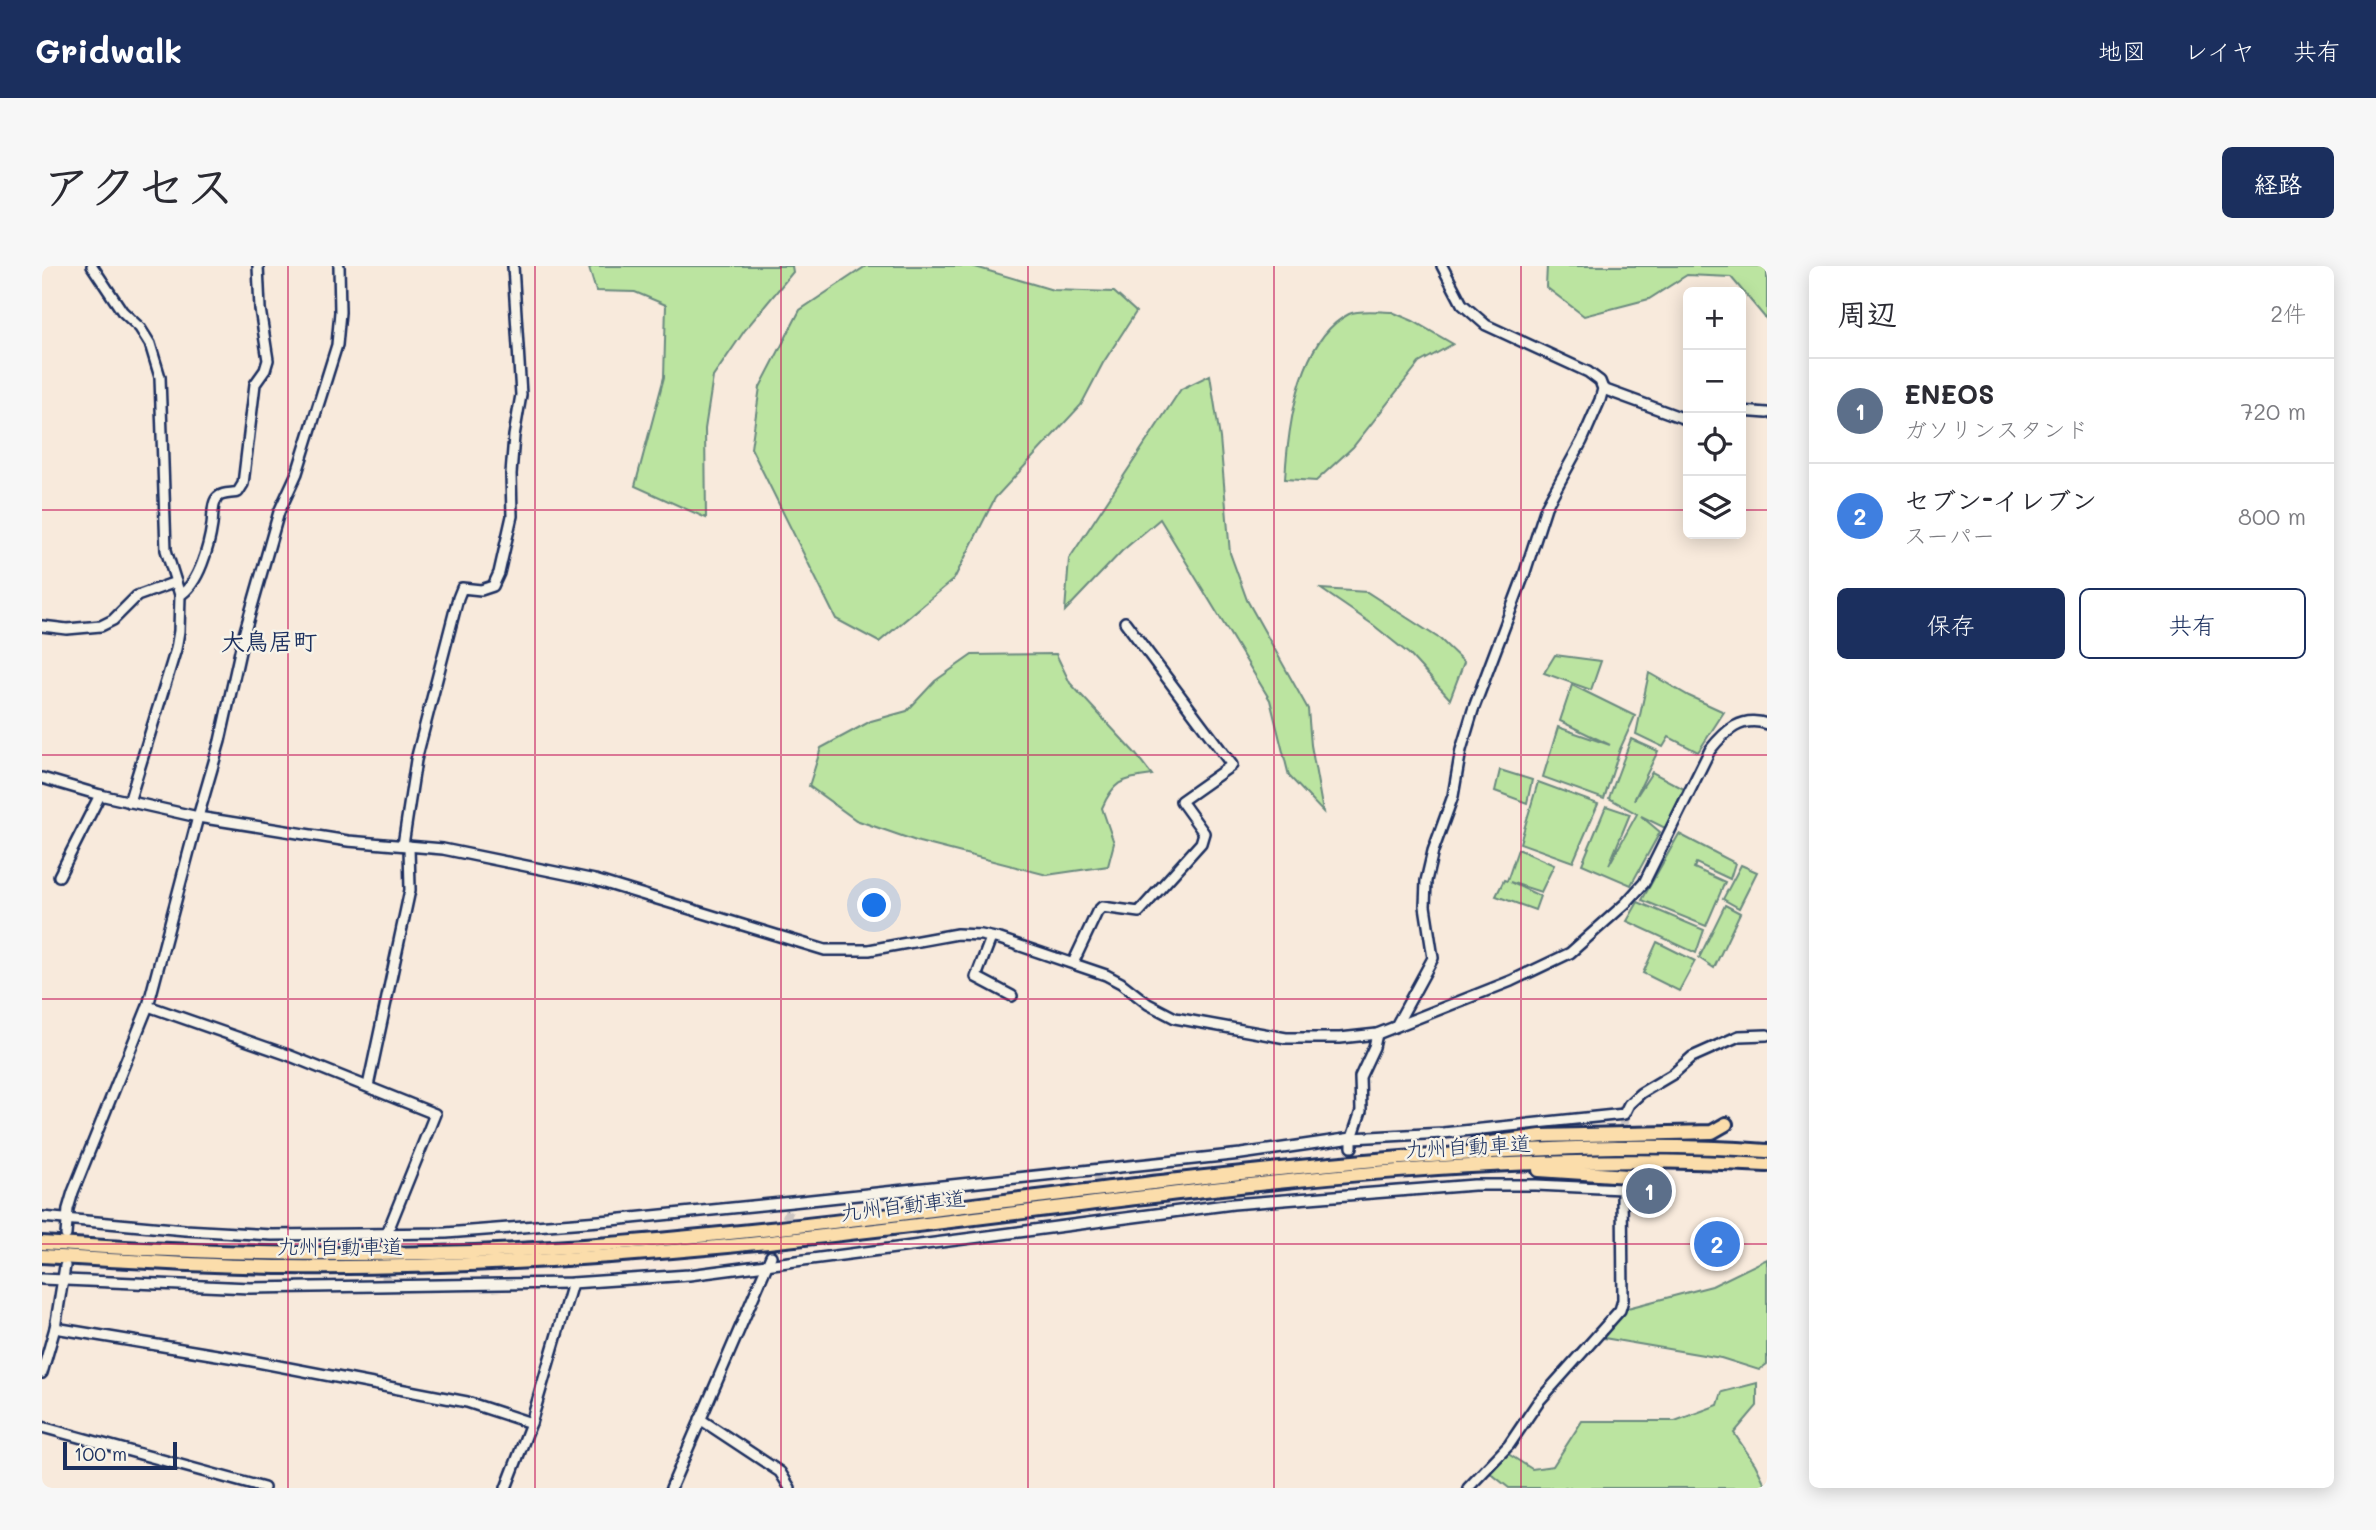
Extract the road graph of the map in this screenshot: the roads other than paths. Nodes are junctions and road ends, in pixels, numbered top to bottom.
1 (92, 266) edge
2 (258, 266) edge
3 (339, 266) edge
4 (513, 266) edge
5 (1442, 266) edge
6 (1603, 389) junction
7 (1746, 411) edge
8 (1767, 413) edge
9 (1683, 418) edge
10 (176, 582) junction
11 (180, 595) junction
12 (1125, 622) dead end
13 (42, 626) edge
14 (1767, 724) edge
15 (42, 778) edge
16 (100, 795) junction
17 (129, 802) junction
18 (198, 817) junction
19 (406, 845) junction
20 (59, 876) dead end
21 (991, 938) junction
22 (1073, 963) junction
23 (1012, 996) dead end
24 (148, 1006) junction
25 (1396, 1026) junction
26 (1377, 1034) junction
27 (1767, 1035) edge
28 (368, 1086) junction
29 (1726, 1124) dead end
30 (1352, 1142) junction
31 (1767, 1152) edge
32 (1315, 1165) junction
33 (1767, 1165) edge
34 (1405, 1169) junction
35 (1657, 1178) dead end
36 (42, 1217) edge
37 (66, 1220) junction
38 (66, 1234) dead end
39 (387, 1236) junction
40 (42, 1243) edge
41 (42, 1256) edge
42 (769, 1260) junction
43 (65, 1266) dead end
44 (42, 1279) edge
45 (63, 1280) junction
46 (572, 1283) junction
47 (55, 1328) junction
48 (42, 1373) edge
49 (700, 1419) junction
50 (531, 1423) junction
51 (42, 1427) edge
52 (264, 1488) edge
53 (506, 1488) edge
54 (671, 1488) edge
55 (790, 1488) edge
56 (1468, 1488) edge

1 - 10 street
2 - 11 street
3 - 18 street
4 - 19 street
5 - 6 street
6 - 9 street
6 - 25 street
7 - 8 street
10 - 11 street
10 - 13 street
11 - 17 street
12 - 22 street
14 - 25 street
15 - 16 street
16 - 17 street
16 - 20 street
17 - 18 street
18 - 19 street
18 - 24 street
19 - 21 street
19 - 28 street
21 - 22 street
21 - 23 street
22 - 26 street
24 - 28 street
24 - 37 street
25 - 26 street
26 - 30 street
27 - 30 street
28 - 39 street
29 - 32 highway
30 - 39 street
31 - 32 highway, 九州自動車道
32 - 40 highway, 九州自動車道
33 - 34 highway, 九州自動車道
34 - 35 highway
34 - 41 highway, 九州自動車道
36 - 37 street
37 - 38 street
37 - 39 street
42 - 46 street
42 - 49 street
42 - 56 street
43 - 45 street
44 - 45 street
45 - 46 street
45 - 47 street
46 - 50 street
47 - 48 street
47 - 50 street
49 - 54 street
49 - 55 street
50 - 53 street
51 - 52 street

